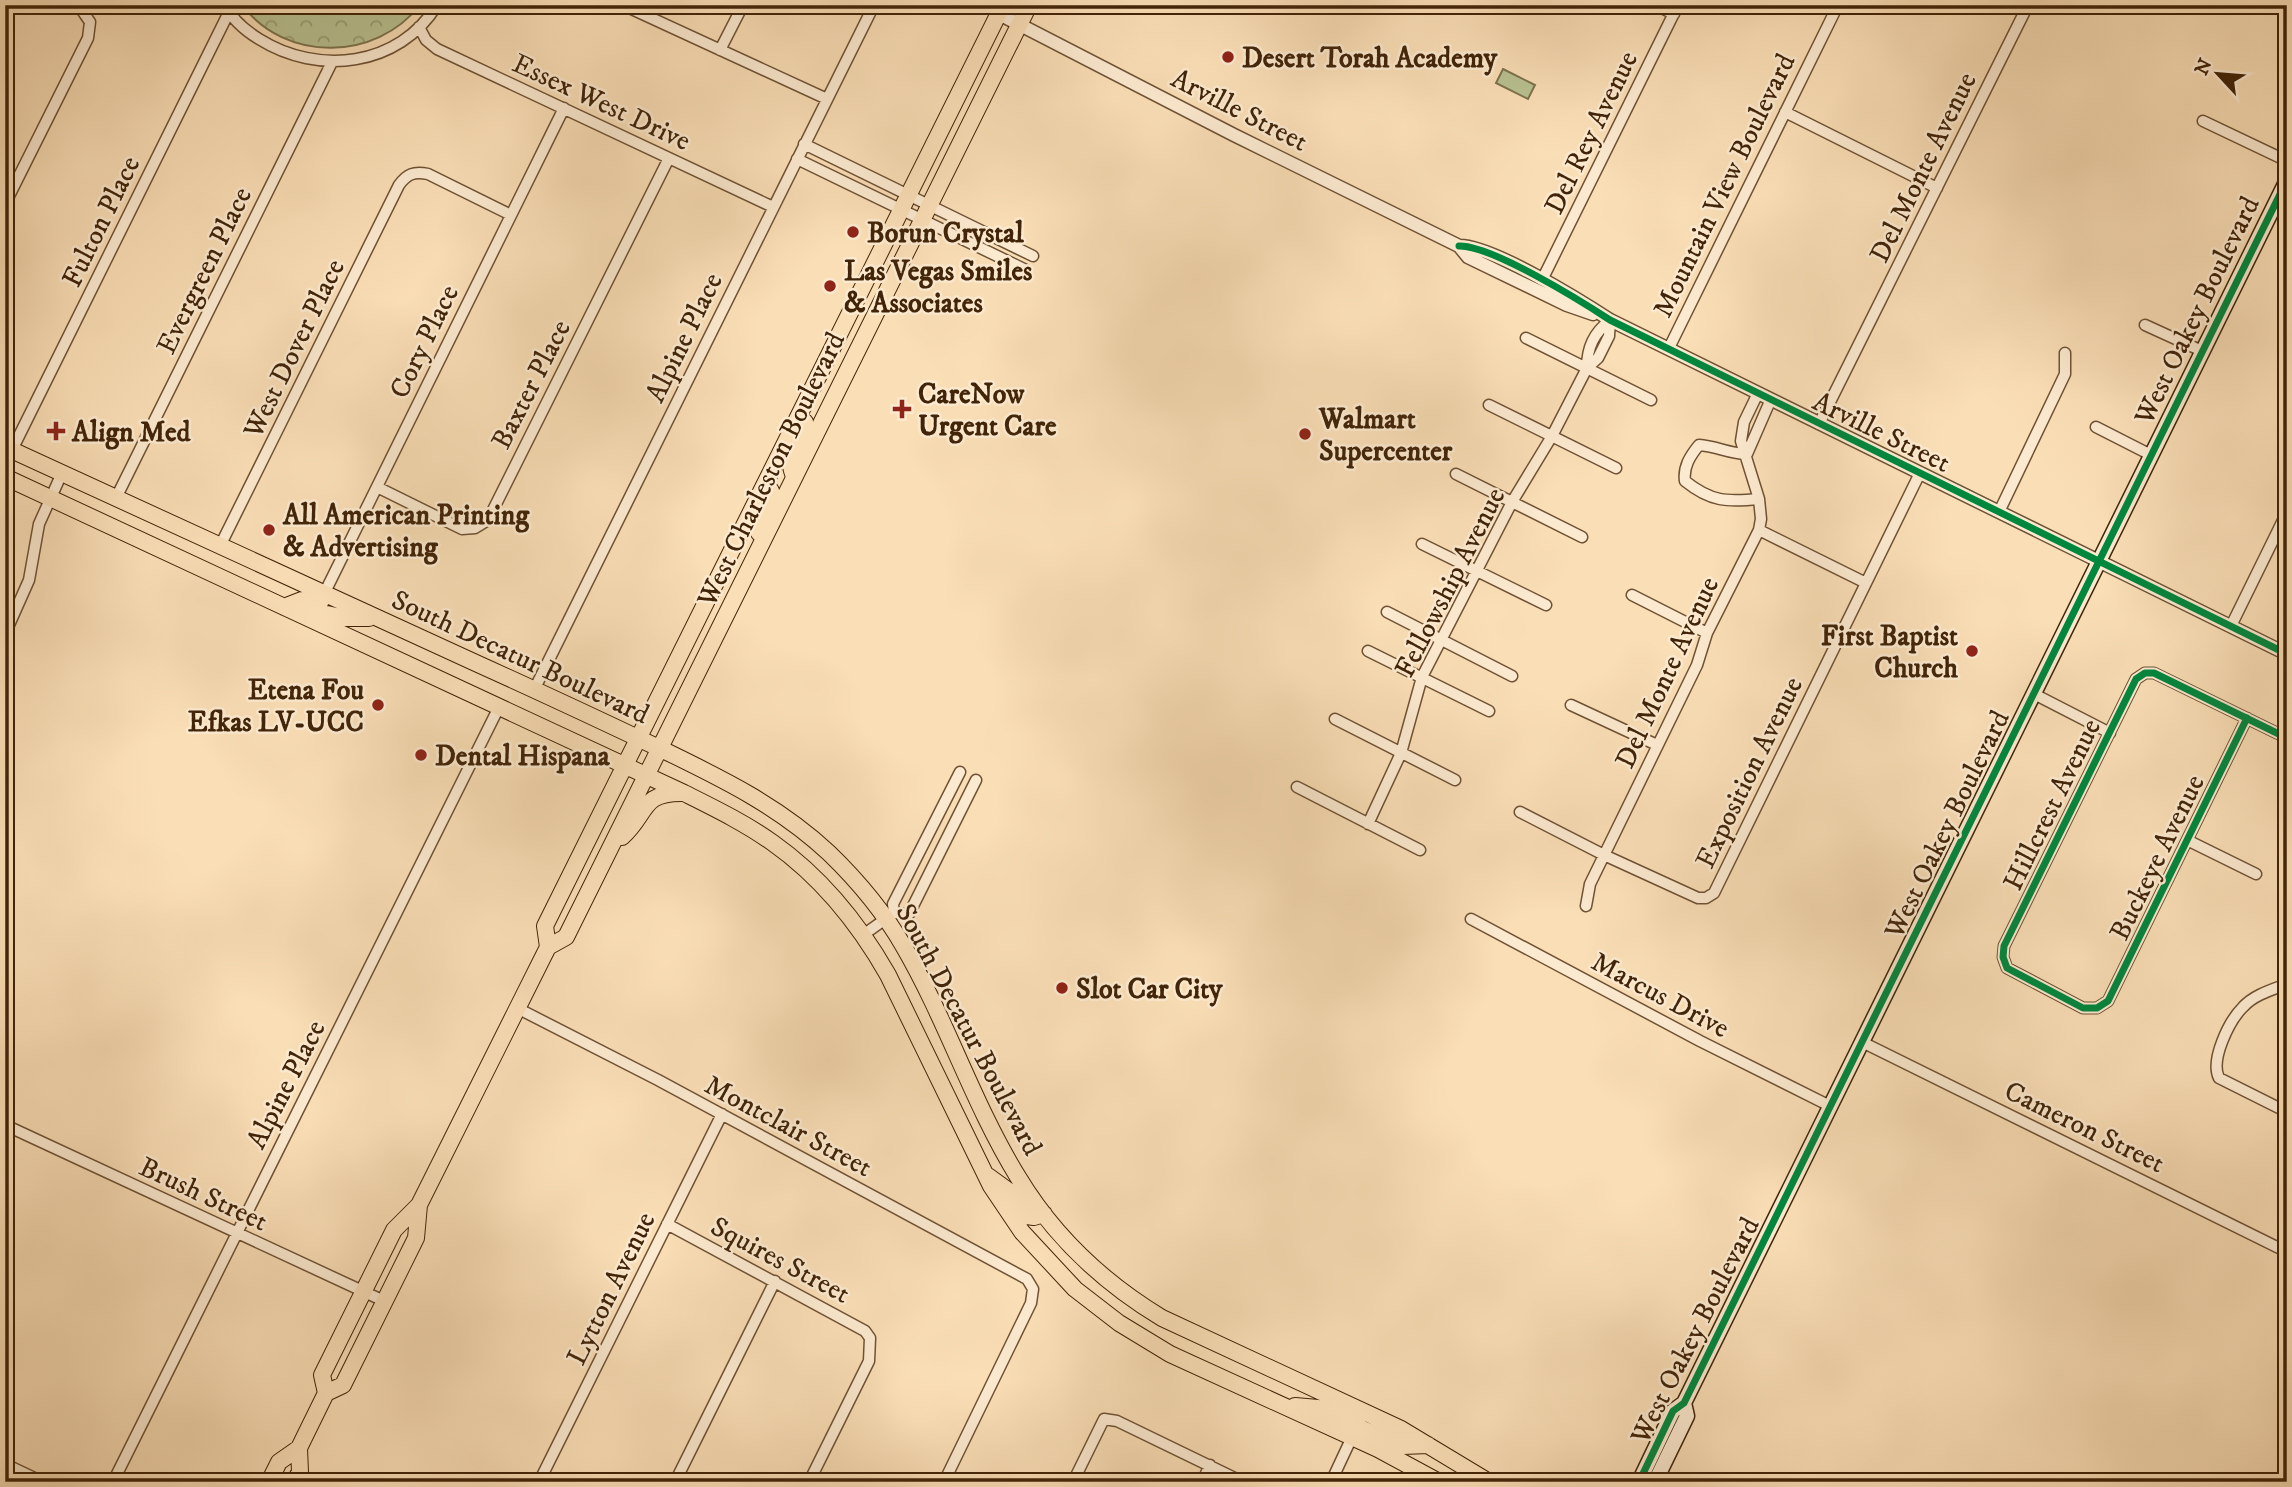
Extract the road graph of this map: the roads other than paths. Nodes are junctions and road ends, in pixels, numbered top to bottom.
1 (74, 5) edge
2 (437, 5) edge
3 (624, 5) edge
4 (743, 5) edge
5 (874, 5) edge
6 (1029, 5) edge
7 (1655, 5) edge
8 (1838, 5) edge
9 (2028, 5) edge
10 (227, 9) edge
11 (1001, 10) edge
12 (1676, 10) edge
13 (1019, 25) junction
14 (419, 27) junction
15 (720, 50) junction
16 (332, 62) junction
17 (827, 99) junction
18 (564, 108) junction
19 (1785, 112) junction
20 (2203, 121) dead end
21 (804, 144) junction
22 (669, 158) junction
23 (797, 159) junction
24 (2287, 161) edge
25 (2287, 180) edge
26 (1937, 188) junction
27 (5, 204) edge
28 (773, 207) junction
29 (916, 207) junction
30 (511, 215) junction
31 (1459, 246) junction
32 (1491, 255) junction
33 (1033, 256) dead end
34 (1026, 270) dead end
35 (1495, 270) junction
36 (1542, 280) junction
37 (1546, 295) junction
38 (1610, 320) junction
39 (2144, 325) dead end
40 (1526, 338) dead end
41 (1669, 348) junction
42 (2202, 351) junction
43 (2065, 353) dead end
44 (1587, 368) junction
45 (820, 373) junction
46 (1758, 393) junction
47 (1771, 399) junction
48 (1651, 400) dead end
49 (1489, 405) dead end
50 (1819, 424) junction
51 (2096, 427) dead end
52 (1552, 436) junction
53 (8, 448) edge
54 (1746, 454) junction
55 (2151, 455) junction
56 (1616, 468) dead end
57 (62, 473) junction
58 (1920, 473) junction
59 (1456, 474) dead end
60 (795, 475) junction
61 (5, 477) edge
62 (766, 483) junction
63 (377, 487) junction
64 (51, 498) junction
65 (116, 498) junction
66 (1759, 499) junction
67 (1512, 502) junction
68 (1999, 512) junction
69 (2287, 512) edge
70 (1759, 530) junction
71 (1582, 537) dead end
72 (1422, 544) dead end
73 (220, 546) junction
74 (754, 559) junction
75 (2099, 562) junction
76 (1476, 570) junction
77 (1866, 583) junction
78 (324, 594) junction
79 (1632, 595) dead end
80 (1546, 606) dead end
81 (284, 607) junction
82 (1387, 612) dead end
83 (376, 618) junction
84 (316, 621) junction
85 (2231, 626) junction
86 (1707, 633) junction
87 (5, 634) edge
88 (1441, 639) junction
89 (1368, 650) dead end
90 (2287, 654) edge
91 (1512, 676) dead end
92 (1422, 677) junction
93 (534, 690) junction
94 (2034, 694) junction
95 (1571, 705) dead end
96 (499, 707) junction
97 (1489, 711) dead end
98 (1335, 719) dead end
99 (2247, 719) junction
100 (2110, 733) junction
101 (639, 738) junction
102 (2287, 738) edge
103 (1657, 745) junction
104 (661, 749) junction
105 (1401, 753) junction
106 (625, 766) junction
107 (960, 772) dead end
108 (647, 776) junction
109 (976, 780) dead end
110 (1455, 780) dead end
111 (1297, 787) dead end
112 (684, 793) junction
113 (1520, 812) dead end
114 (1368, 824) junction
115 (2187, 840) junction
116 (612, 846) junction
117 (1420, 850) dead end
118 (1604, 855) junction
119 (2256, 874) dead end
120 (1586, 906) dead end
121 (890, 915) junction
122 (1471, 919) dead end
123 (863, 935) junction
124 (548, 947) junction
125 (2287, 984) edge
126 (517, 1008) junction
127 (2096, 1008) joint
128 (1862, 1042) junction
129 (1830, 1106) junction
130 (2287, 1112) edge
131 (722, 1114) junction
132 (5, 1125) edge
133 (983, 1172) junction
134 (419, 1205) junction
135 (1044, 1214) junction
136 (667, 1224) junction
137 (236, 1233) junction
138 (2287, 1252) edge
139 (775, 1281) junction
140 (363, 1293) junction
141 (384, 1301) junction
142 (326, 1393) junction
143 (1684, 1403) junction
144 (1282, 1405) junction
145 (1364, 1412) junction
146 (1353, 1437) junction
147 (1430, 1445) junction
148 (299, 1448) junction
149 (5, 1464) edge
150 (1210, 1465) junction
151 (43, 1482) edge
152 (113, 1482) edge
153 (269, 1482) edge
154 (295, 1482) edge
155 (539, 1482) edge
156 (675, 1482) edge
157 (809, 1482) edge
158 (944, 1482) edge
159 (1073, 1482) edge
160 (1202, 1482) edge
161 (1243, 1482) edge
162 (1331, 1482) edge
163 (1439, 1482) edge
164 (1489, 1482) edge
165 (1639, 1482) edge
166 (1655, 1482) edge

1 - 27 street
2 - 14 street
3 - 15 street
4 - 15 street
5 - 17 street, Alpine Place
6 - 13 main road, West Charleston Boulevard
7 - 12 street
8 - 19 street, Mountain View Boulevard
9 - 26 street, Del Monte Avenue
10 - 16 street
10 - 53 street, Fulton Place
11 - 13 street, Arville Street
11 - 29 main road, West Charleston Boulevard
12 - 36 street, Del Rey Avenue
13 - 29 main road, West Charleston Boulevard
13 - 31 street, Arville Street
14 - 16 street
14 - 18 street, Essex West Drive
15 - 17 street
16 - 65 street, Evergreen Place
17 - 21 street, Alpine Place
18 - 22 street, Essex West Drive
18 - 30 street, Cory Place
19 - 26 street
19 - 41 street, Mountain View Boulevard
20 - 24 street
21 - 23 street, Alpine Place
21 - 29 street
22 - 28 street, Essex West Drive
22 - 63 street, Baxter Place
23 - 28 street, Alpine Place
23 - 29 street
25 - 42 main road, West Oakey Boulevard
26 - 50 street, Del Monte Avenue
28 - 93 street, Alpine Place
29 - 33 street
29 - 34 street
29 - 45 main road, West Charleston Boulevard
29 - 60 main road, West Charleston Boulevard
30 - 63 street, Cory Place
30 - 73 street, West Dover Place
31 - 32 street, Arville Street
31 - 35 street, Arville Street
32 - 35 street
32 - 36 street, Arville Street
35 - 37 street, Arville Street
36 - 37 street
36 - 38 street, Arville Street
37 - 38 street, Arville Street
38 - 41 street, Arville Street
38 - 44 street, Fellowship Avenue
39 - 42 street
40 - 44 street
41 - 46 street, Arville Street
42 - 55 main road, West Oakey Boulevard
43 - 68 street
44 - 48 street
44 - 52 street, Fellowship Avenue
45 - 60 main road
45 - 62 main road, West Charleston Boulevard
46 - 47 street, Arville Street
46 - 54 street, Del Monte Avenue
47 - 50 street, Arville Street
47 - 54 street
49 - 52 street
50 - 58 street, Arville Street
51 - 55 street
52 - 56 street
52 - 67 street, Fellowship Avenue
53 - 57 main road, South Decatur Boulevard
54 - 66 street, Del Monte Avenue
54 - 66 street
55 - 75 main road, West Oakey Boulevard
57 - 64 street
57 - 65 main road, South Decatur Boulevard
58 - 68 street, Arville Street
58 - 77 street, Exposition Avenue
59 - 67 street
60 - 74 main road, West Charleston Boulevard
61 - 64 main road, South Decatur Boulevard
62 - 74 main road
62 - 101 main road, West Charleston Boulevard
63 - 78 street, Cory Place
64 - 81 main road, South Decatur Boulevard
64 - 87 street
65 - 73 main road, South Decatur Boulevard
66 - 70 street, Del Monte Avenue
67 - 71 street
67 - 76 street, Fellowship Avenue
68 - 75 street, Arville Street
69 - 85 street
70 - 77 street
70 - 86 street, Del Monte Avenue
72 - 76 street
73 - 78 main road, South Decatur Boulevard
74 - 104 main road, West Charleston Boulevard
75 - 85 street, Arville Street
75 - 94 main road, West Oakey Boulevard
76 - 80 street
76 - 88 street, Fellowship Avenue
77 - 118 street, Exposition Avenue
78 - 81 main road
78 - 83 main road, South Decatur Boulevard
79 - 86 street
81 - 84 main road, South Decatur Boulevard
82 - 88 street
83 - 84 main road
83 - 93 main road, South Decatur Boulevard
84 - 96 main road, South Decatur Boulevard
85 - 90 street, Arville Street
86 - 103 street, Del Monte Avenue
88 - 91 street
88 - 92 street, Fellowship Avenue
89 - 92 street
92 - 97 street
92 - 105 street, Fellowship Avenue
93 - 101 main road, South Decatur Boulevard
94 - 100 street
94 - 128 main road, West Oakey Boulevard
95 - 103 street
96 - 106 main road, South Decatur Boulevard
96 - 137 street, Alpine Place
98 - 105 street
99 - 100 street, Hillcrest Avenue
99 - 102 street
99 - 115 street, Buckeye Avenue
100 - 127 street, Hillcrest Avenue
101 - 104 main road, South Decatur Boulevard
101 - 106 main road, West Charleston Boulevard
103 - 118 street, Del Monte Avenue
104 - 108 main road, West Charleston Boulevard
104 - 121 main road, South Decatur Boulevard
105 - 110 street
105 - 114 street, Fellowship Avenue
106 - 108 main road, South Decatur Boulevard
106 - 124 main road, West Charleston Boulevard
107 - 121 street
108 - 112 main road, South Decatur Boulevard
108 - 116 main road, West Charleston Boulevard
109 - 121 street
111 - 114 street
112 - 116 main road
112 - 123 main road, South Decatur Boulevard
113 - 118 street
114 - 117 street
115 - 119 street
115 - 127 street, Buckeye Avenue
116 - 124 main road, West Charleston Boulevard
118 - 120 street, Del Monte Avenue
121 - 123 street
121 - 135 main road, South Decatur Boulevard
122 - 129 street, Marcus Drive
123 - 133 main road, South Decatur Boulevard
124 - 126 main road, West Charleston Boulevard
125 - 130 street
126 - 131 street, Montclair Street
126 - 134 main road, West Charleston Boulevard
128 - 129 main road, West Oakey Boulevard
128 - 138 street, Cameron Street
129 - 143 main road, West Oakey Boulevard
131 - 136 street, Lytton Avenue
131 - 158 street, Montclair Street
132 - 137 street, Brush Street
133 - 135 main road
133 - 144 main road, South Decatur Boulevard
134 - 140 main road, West Charleston Boulevard
134 - 141 main road, West Charleston Boulevard
135 - 145 main road, South Decatur Boulevard
136 - 139 street, Squires Street
136 - 155 street, Lytton Avenue
137 - 140 street, Brush Street
137 - 152 street, Alpine Place
139 - 156 street
139 - 157 street, Squires Street
140 - 141 street, Brush Street
140 - 142 main road, West Charleston Boulevard
141 - 142 main road, West Charleston Boulevard
142 - 148 main road, West Charleston Boulevard
143 - 165 main road, West Oakey Boulevard
143 - 166 main road, West Oakey Boulevard
144 - 145 main road
144 - 146 main road, South Decatur Boulevard
145 - 147 main road, South Decatur Boulevard
146 - 147 main road
146 - 162 street
146 - 163 main road, South Decatur Boulevard
147 - 164 main road, South Decatur Boulevard
148 - 153 main road, West Charleston Boulevard
148 - 154 main road, West Charleston Boulevard
149 - 151 street
150 - 159 street
150 - 160 street
150 - 161 street

